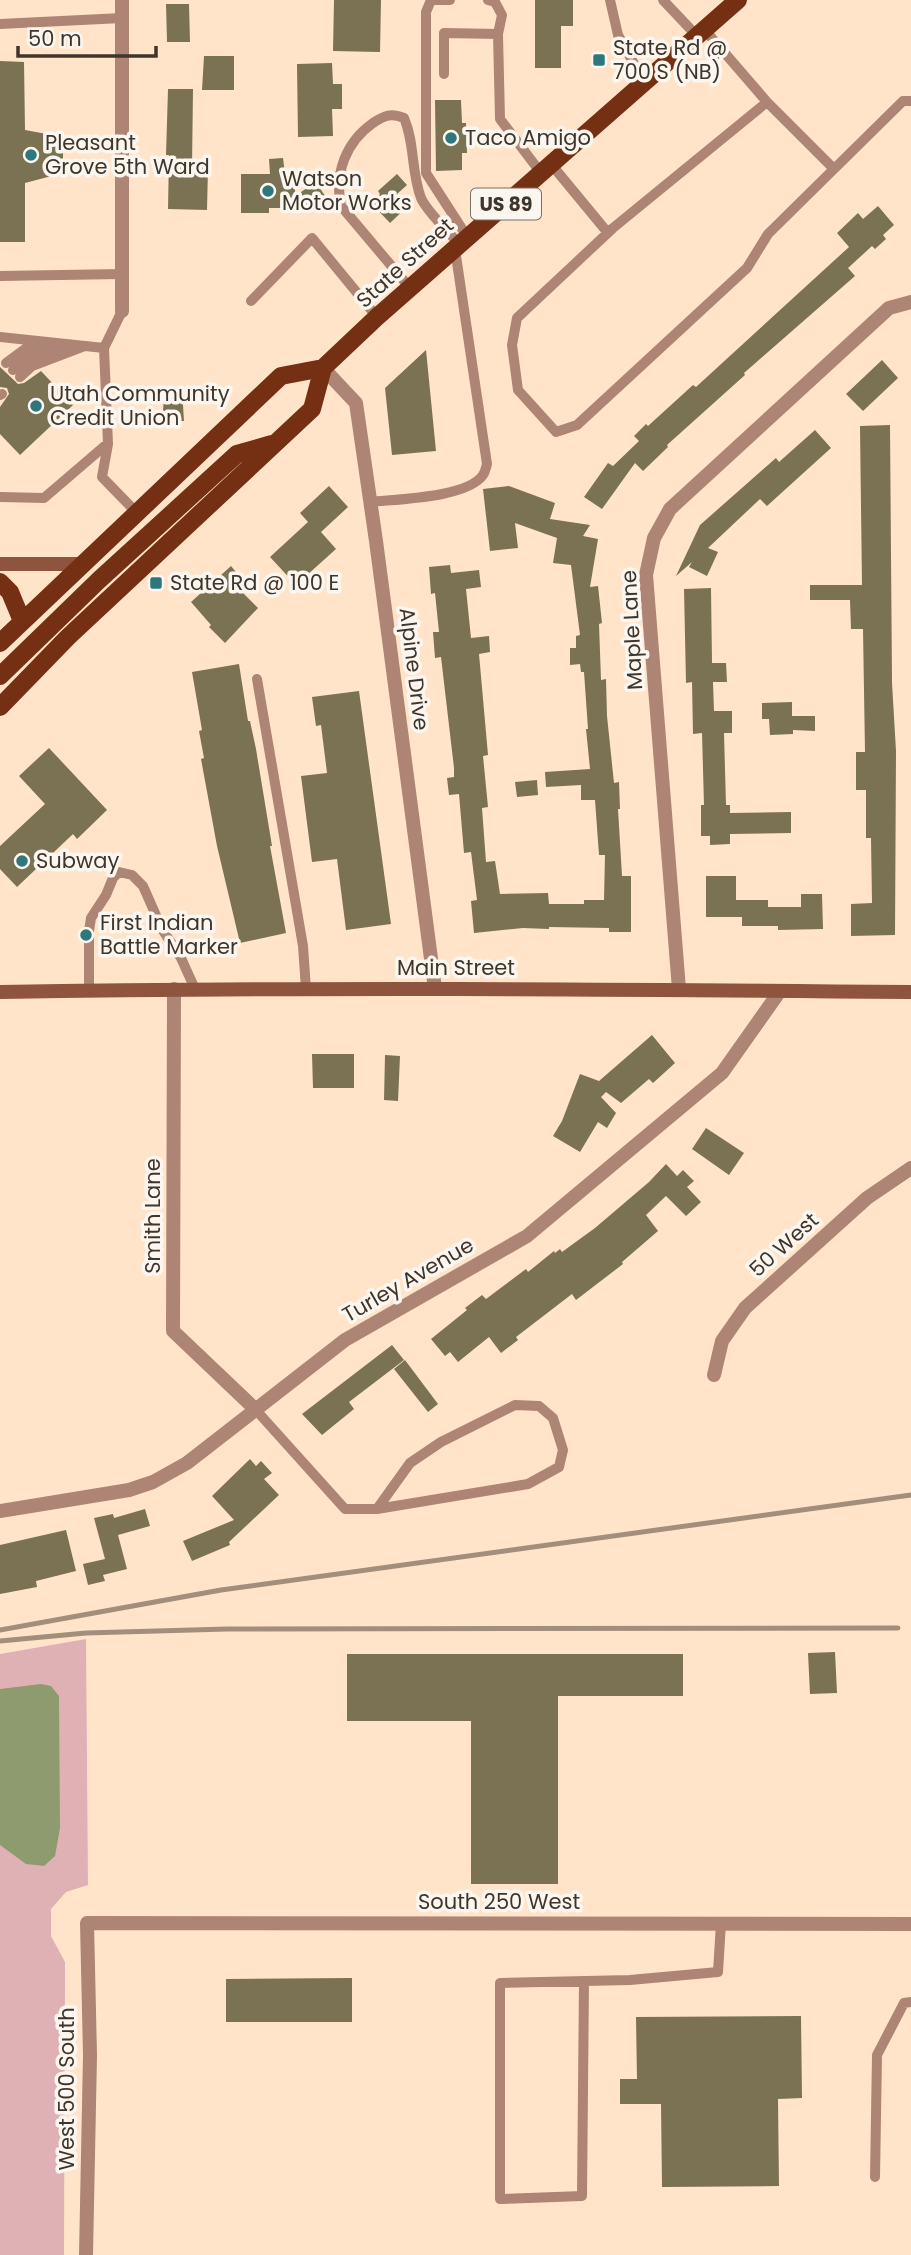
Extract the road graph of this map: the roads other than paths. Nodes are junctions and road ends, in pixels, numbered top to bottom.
1 (122, 0) edge
2 (450, 0) edge
3 (488, 0) edge
4 (610, 0) edge
5 (663, 0) edge
6 (738, 0) edge
7 (122, 18) junction
8 (0, 24) edge
9 (701, 33) junction
10 (498, 34) junction
11 (444, 74) dead end
12 (644, 82) junction
13 (911, 101) edge
14 (767, 102) junction
15 (546, 168) junction
16 (834, 169) junction
17 (608, 233) junction
18 (461, 244) junction
19 (122, 274) junction
20 (0, 276) edge
21 (410, 288) junction
22 (251, 301) dead end
23 (911, 302) edge
24 (122, 311) joint
25 (377, 317) junction
26 (0, 337) edge
27 (43, 341) junction
28 (67, 344) junction
29 (86, 346) junction
30 (104, 348) junction
31 (323, 368) junction
32 (13, 370) junction
33 (276, 443) junction
34 (108, 444) junction
35 (0, 497) edge
36 (370, 502) junction
37 (136, 512) junction
38 (0, 564) edge
39 (83, 564) junction
40 (99, 580) junction
41 (0, 582) edge
42 (22, 621) junction
43 (0, 643) edge
44 (0, 676) edge
45 (257, 679) dead end
46 (0, 707) edge
47 (174, 989) junction
48 (195, 989) junction
49 (306, 989) junction
50 (435, 989) junction
51 (679, 989) junction
52 (89, 990) junction
53 (780, 991) junction
54 (0, 992) edge
55 (911, 992) edge
56 (911, 1168) edge
57 (714, 1375) dead end
58 (255, 1409) junction
59 (377, 1509) junction
60 (0, 1511) edge
61 (87, 1923) joint
62 (721, 1923) junction
63 (911, 1924) edge
64 (583, 1981) junction
65 (911, 2002) edge
66 (875, 2177) dead end
67 (86, 2255) edge

1 - 7 street
2 - 18 lane
3 - 10 lane
4 - 12 lane
5 - 9 lane
6 - 9 main road, State Street / US 89
7 - 8 lane
7 - 19 street
9 - 12 main road, State Street / US 89
9 - 14 lane
10 - 11 lane
10 - 15 lane
12 - 15 main road, State Street / US 89
13 - 16 lane
14 - 16 lane
14 - 17 lane
15 - 17 lane
15 - 18 main road, State Street / US 89
16 - 17 lane
18 - 21 main road, State Street / US 89
18 - 21 lane
18 - 36 lane
19 - 20 lane
19 - 24 street
21 - 25 main road, State Street / US 89
22 - 25 lane
23 - 51 street, Maple Lane
24 - 30 lane
25 - 31 main road, State Street / US 89
26 - 27 lane
27 - 28 lane
27 - 32 lane
28 - 29 lane
28 - 32 lane
29 - 30 lane
29 - 32 lane
30 - 34 lane
31 - 33 main road
31 - 36 street, Alpine Drive
31 - 37 main road
33 - 40 main road
33 - 46 main road
34 - 35 lane
34 - 37 lane
36 - 50 street, Alpine Drive
37 - 39 main road
38 - 39 main road
39 - 40 main road
39 - 42 main road
40 - 44 main road
41 - 42 main road
42 - 43 main road
45 - 49 lane
47 - 48 main road, Main Street
47 - 52 main road, Main Street
47 - 58 street, Smith Lane
48 - 49 main road, Main Street
48 - 52 lane
49 - 50 main road, Main Street
50 - 51 main road, Main Street
51 - 53 main road, Main Street
52 - 54 main road, Main Street
53 - 55 main road, Main Street
53 - 58 street, Turley Avenue
56 - 57 street, 50 West
58 - 59 lane
58 - 60 street, Turley Avenue
59 - 59 lane
61 - 62 street, South 250 West
61 - 67 street, West 500 South
62 - 63 street, South 250 West
62 - 64 lane
64 - 64 lane
65 - 66 lane

